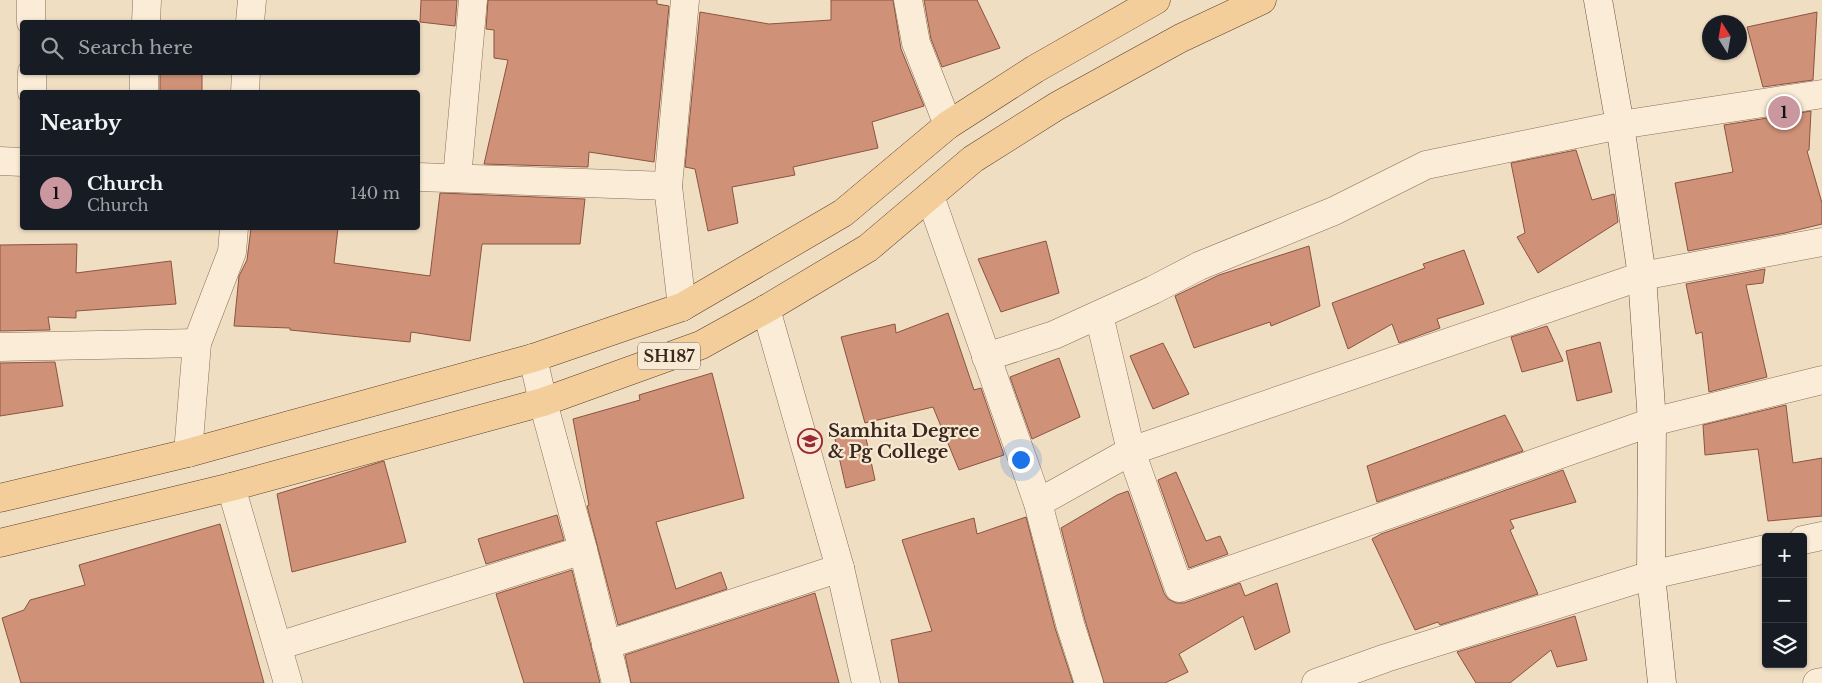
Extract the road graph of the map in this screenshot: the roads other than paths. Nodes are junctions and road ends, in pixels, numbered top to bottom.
1 (31, 0) edge
2 (147, 0) edge
3 (252, 0) edge
4 (474, 0) edge
5 (685, 0) edge
6 (908, 0) edge
7 (1156, 0) edge
8 (1262, 0) edge
9 (1598, 0) edge
10 (31, 20) edge
11 (146, 20) edge
12 (250, 20) edge
13 (32, 75) edge
14 (144, 75) edge
15 (246, 75) edge
16 (32, 90) edge
17 (144, 90) edge
18 (245, 90) edge
19 (1822, 94) edge
20 (948, 125) junction
21 (1620, 125) junction
22 (0, 161) edge
23 (20, 162) edge
24 (420, 177) edge
25 (457, 178) junction
26 (668, 186) junction
27 (930, 196) junction
28 (234, 230) edge
29 (1822, 242) edge
30 (1642, 276) junction
31 (682, 307) junction
32 (766, 309) junction
33 (1099, 315) junction
34 (197, 342) junction
35 (0, 347) edge
36 (986, 357) junction
37 (533, 358) junction
38 (1822, 380) edge
39 (543, 402) junction
40 (1652, 422) junction
41 (1131, 450) junction
42 (188, 453) junction
43 (230, 487) junction
44 (0, 498) edge
45 (1038, 503) junction
46 (1822, 536) edge
47 (1807, 539) edge
48 (0, 543) edge
49 (583, 550) junction
50 (1762, 550) edge
51 (840, 568) junction
52 (1651, 575) junction
53 (606, 645) junction
54 (278, 646) junction
55 (1822, 682) edge
56 (288, 683) edge
57 (616, 683) edge
58 (866, 683) edge
59 (1089, 683) edge
60 (1316, 683) edge
61 (1662, 683) edge
62 (1817, 683) edge

1 - 10 street
2 - 11 street
3 - 12 street
4 - 25 street
5 - 26 street
6 - 20 street
7 - 20 main road, SH187
8 - 27 main road, SH187
9 - 21 street
13 - 16 street
14 - 17 street
15 - 18 street
19 - 21 street
20 - 31 main road, SH187
21 - 30 street
21 - 33 street
22 - 23 street
24 - 25 street
25 - 26 street
26 - 31 street
27 - 32 main road, SH187
27 - 36 street
28 - 34 street
29 - 30 street
30 - 40 street
30 - 41 street
31 - 37 main road, SH187
32 - 39 main road, SH187
32 - 51 street
33 - 36 street
33 - 41 street
34 - 35 street
34 - 42 street
36 - 45 street
37 - 39 street
37 - 42 main road, SH187
38 - 40 street
39 - 43 main road, SH187
39 - 49 street
40 - 41 street
40 - 52 street
41 - 45 street
42 - 44 main road, SH187
43 - 48 main road, SH187
43 - 54 street
45 - 59 street
46 - 47 street
49 - 53 street
49 - 54 street
50 - 52 street
51 - 53 street
51 - 58 street
52 - 60 street
52 - 61 street
53 - 57 street
54 - 56 street
55 - 62 street

